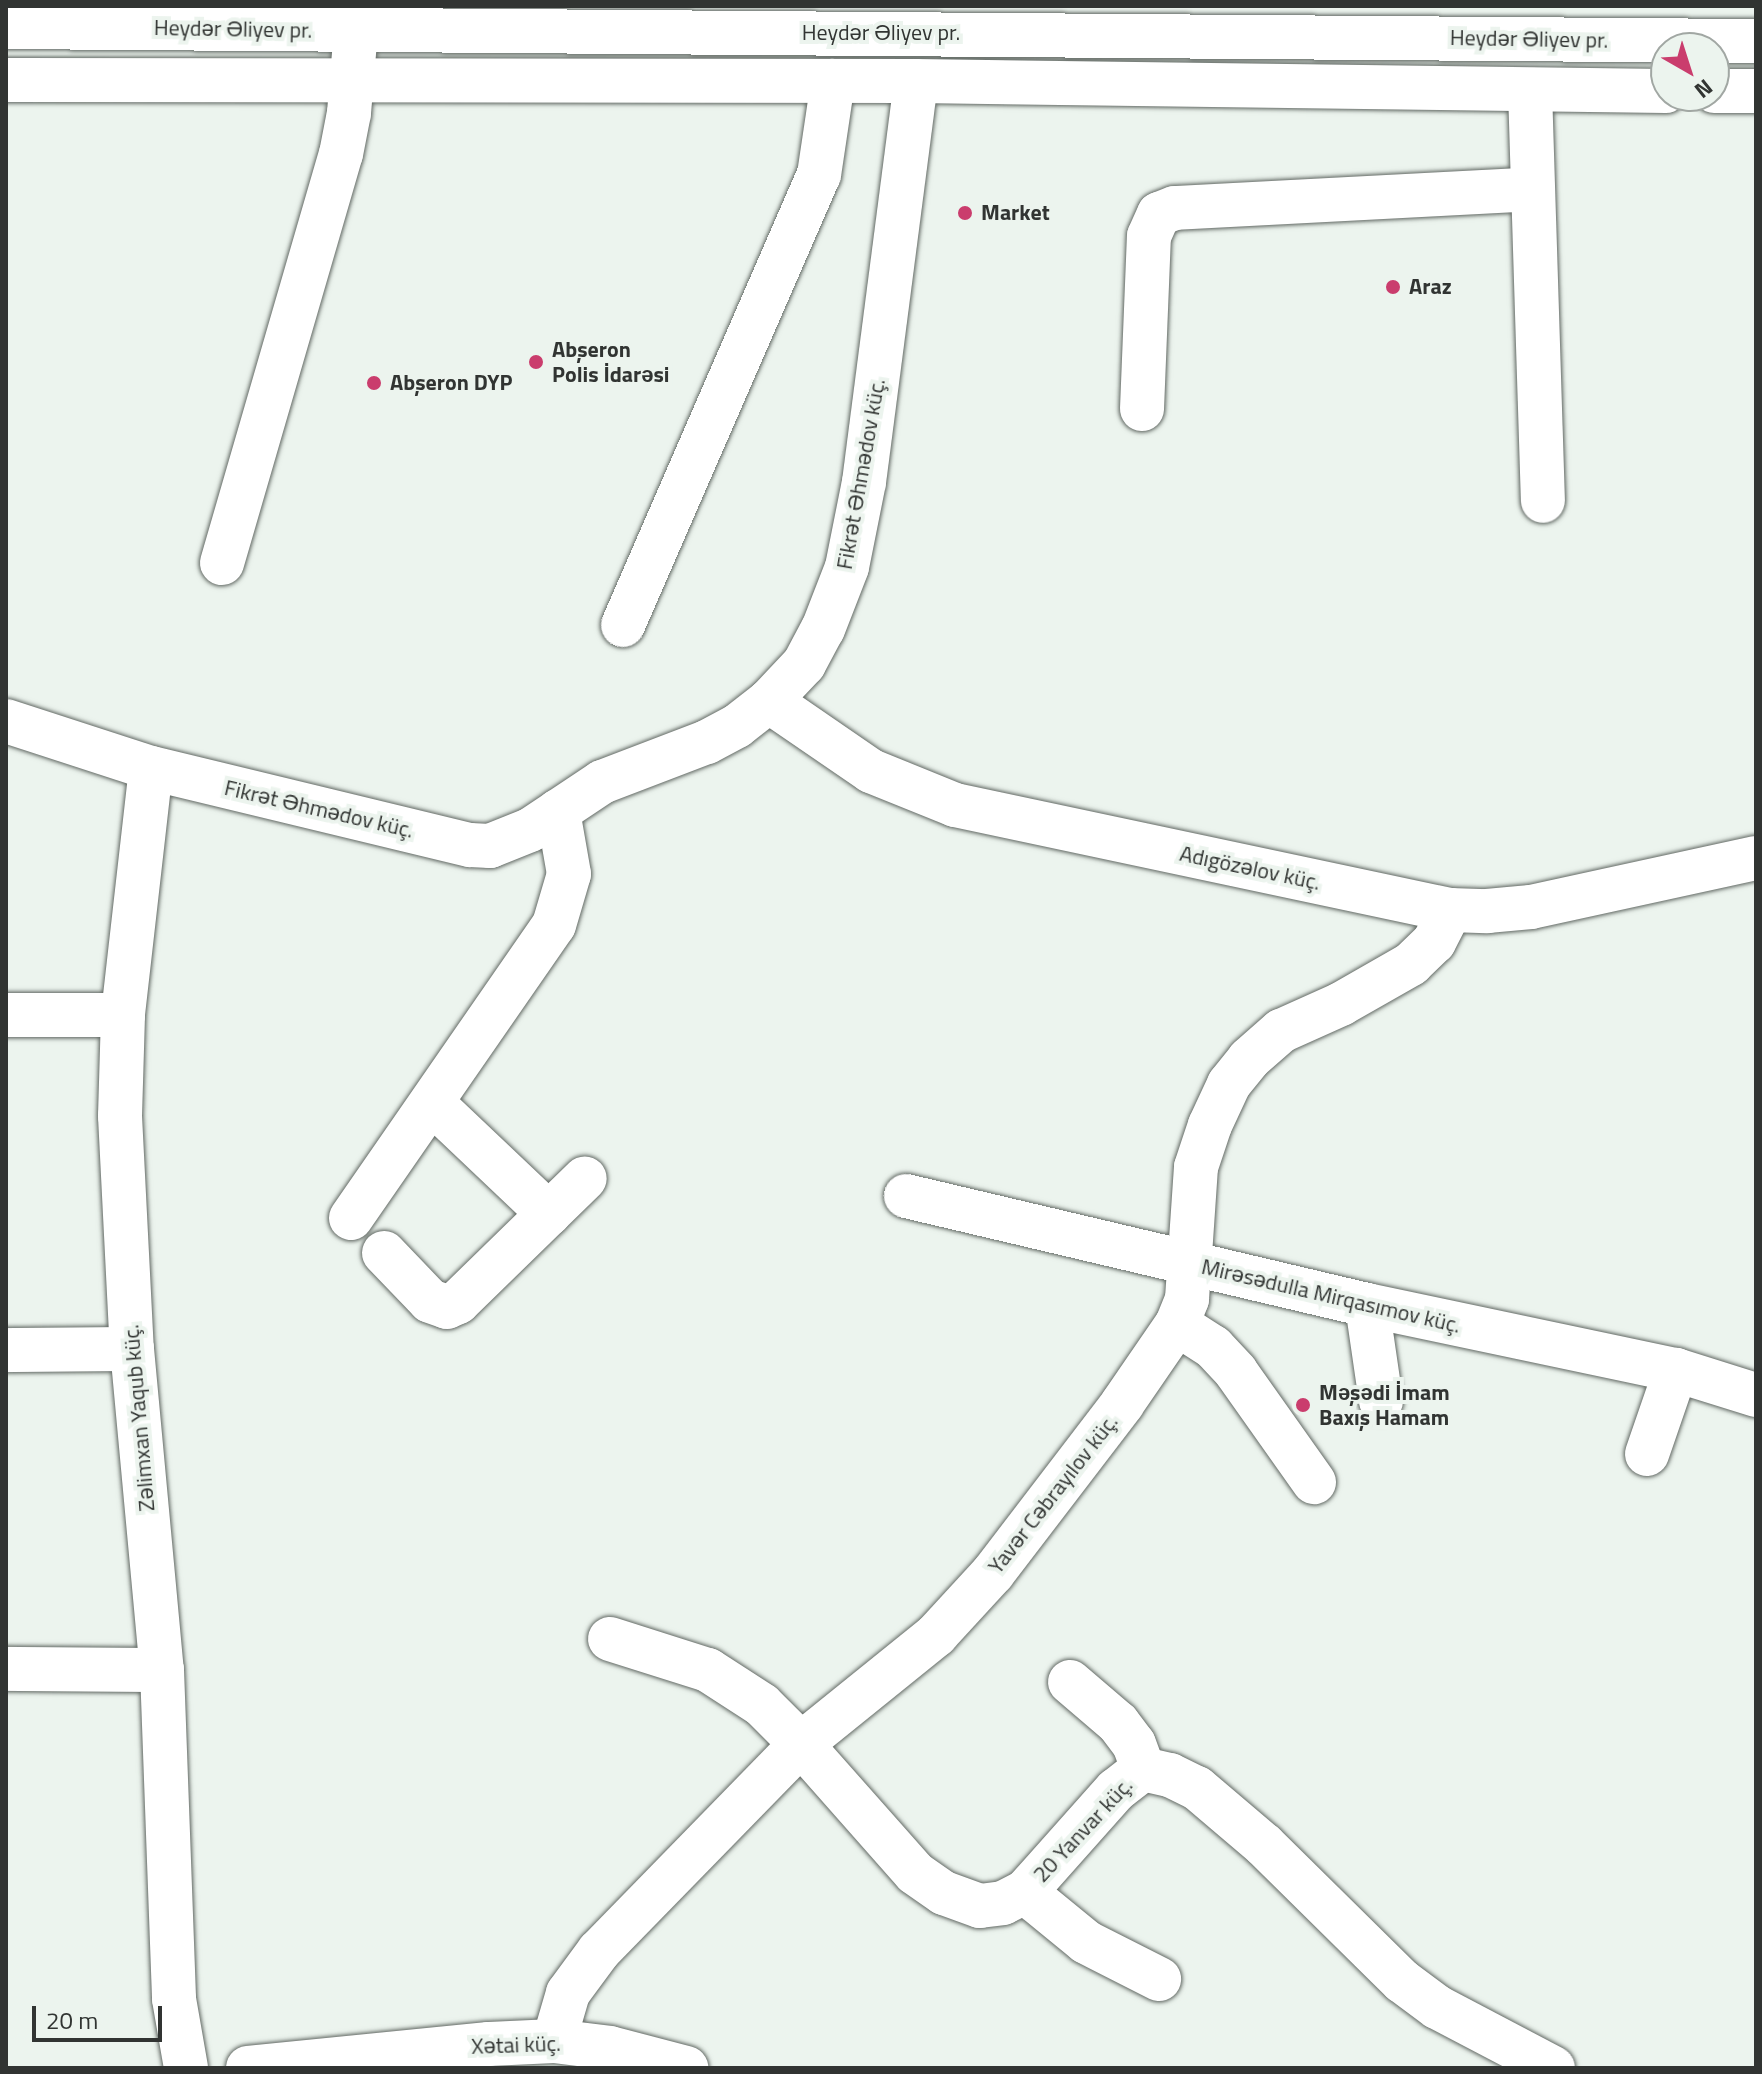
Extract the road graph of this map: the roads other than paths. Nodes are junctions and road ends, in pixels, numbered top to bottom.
1 (6, 27) edge
2 (356, 30) junction
3 (918, 33) junction
4 (1756, 41) edge
5 (6, 80) edge
6 (833, 81) junction
7 (916, 81) junction
8 (352, 82) junction
9 (1530, 90) junction
10 (1650, 91) edge
11 (1730, 91) edge
12 (1756, 91) edge
13 (1532, 189) junction
14 (1142, 409) dead end
15 (1543, 501) dead end
16 (222, 563) dead end
17 (623, 625) dead end
18 (769, 701) junction
19 (6, 721) edge
20 (151, 768) junction
21 (558, 811) junction
22 (1756, 858) edge
23 (1450, 910) junction
24 (6, 1015) edge
25 (123, 1015) junction
26 (432, 1103) junction
27 (585, 1178) dead end
28 (906, 1196) dead end
29 (549, 1214) junction
30 (351, 1218) dead end
31 (384, 1253) dead end
32 (1191, 1265) junction
33 (1367, 1305) junction
34 (1177, 1324) junction
35 (132, 1349) junction
36 (6, 1350) edge
37 (1676, 1370) junction
38 (1756, 1395) edge
39 (1381, 1401) dead end
40 (1647, 1454) dead end
41 (1314, 1482) dead end
42 (610, 1639) dead end
43 (6, 1669) edge
44 (162, 1670) junction
45 (1070, 1682) dead end
46 (801, 1744) junction
47 (1143, 1769) junction
48 (1025, 1892) junction
49 (1159, 1979) dead end
50 (554, 2041) junction
51 (186, 2068) edge
52 (248, 2068) edge
53 (686, 2068) edge
54 (1553, 2068) edge

1 - 2 street, Heydər Əliyev pr.
2 - 3 street, Heydər Əliyev pr.
2 - 8 street
3 - 4 street, Heydər Əliyev pr.
3 - 7 street, Fikrət Əhmədov küç.
5 - 8 street
6 - 7 street
6 - 8 street
6 - 17 street
7 - 9 street
7 - 18 street, Fikrət Əhmədov küç.
8 - 16 street
9 - 10 street
9 - 13 street
11 - 12 street
13 - 14 street
13 - 15 street
18 - 21 street, Fikrət Əhmədov küç.
18 - 23 street, Adıgözəlov küç.
19 - 20 street, Fikrət Əhmədov küç.
20 - 21 street, Fikrət Əhmədov küç.
20 - 25 street, Zəlimxan Yaqub küç.
21 - 26 street
22 - 23 street, Adıgözəlov küç.
23 - 32 street, Yavər Cəbrayılov küç.
24 - 25 street
25 - 35 street, Zəlimxan Yaqub küç.
26 - 29 street
26 - 30 street
27 - 29 street
28 - 32 street, Mirəsədulla Mirqasımov küç.
29 - 31 street
32 - 33 street, Mirəsədulla Mirqasımov küç.
32 - 34 street, Yavər Cəbrayılov küç.
33 - 37 street, Mirəsədulla Mirqasımov küç.
33 - 39 street
34 - 41 street
34 - 46 street, Yavər Cəbrayılov küç.
35 - 36 street
35 - 44 street, Zəlimxan Yaqub küç.
37 - 38 street, Mirəsədulla Mirqasımov küç.
37 - 40 street
42 - 46 street, 20 Yanvar küç.
43 - 44 street
44 - 51 street, Zəlimxan Yaqub küç.
45 - 47 street
46 - 48 street, 20 Yanvar küç.
46 - 50 street, Yavər Cəbrayılov küç.
47 - 48 street, 20 Yanvar küç.
47 - 54 street, 20 Yanvar küç.
48 - 49 street
50 - 52 street, Xətai küç.
50 - 53 street, Xətai küç.

